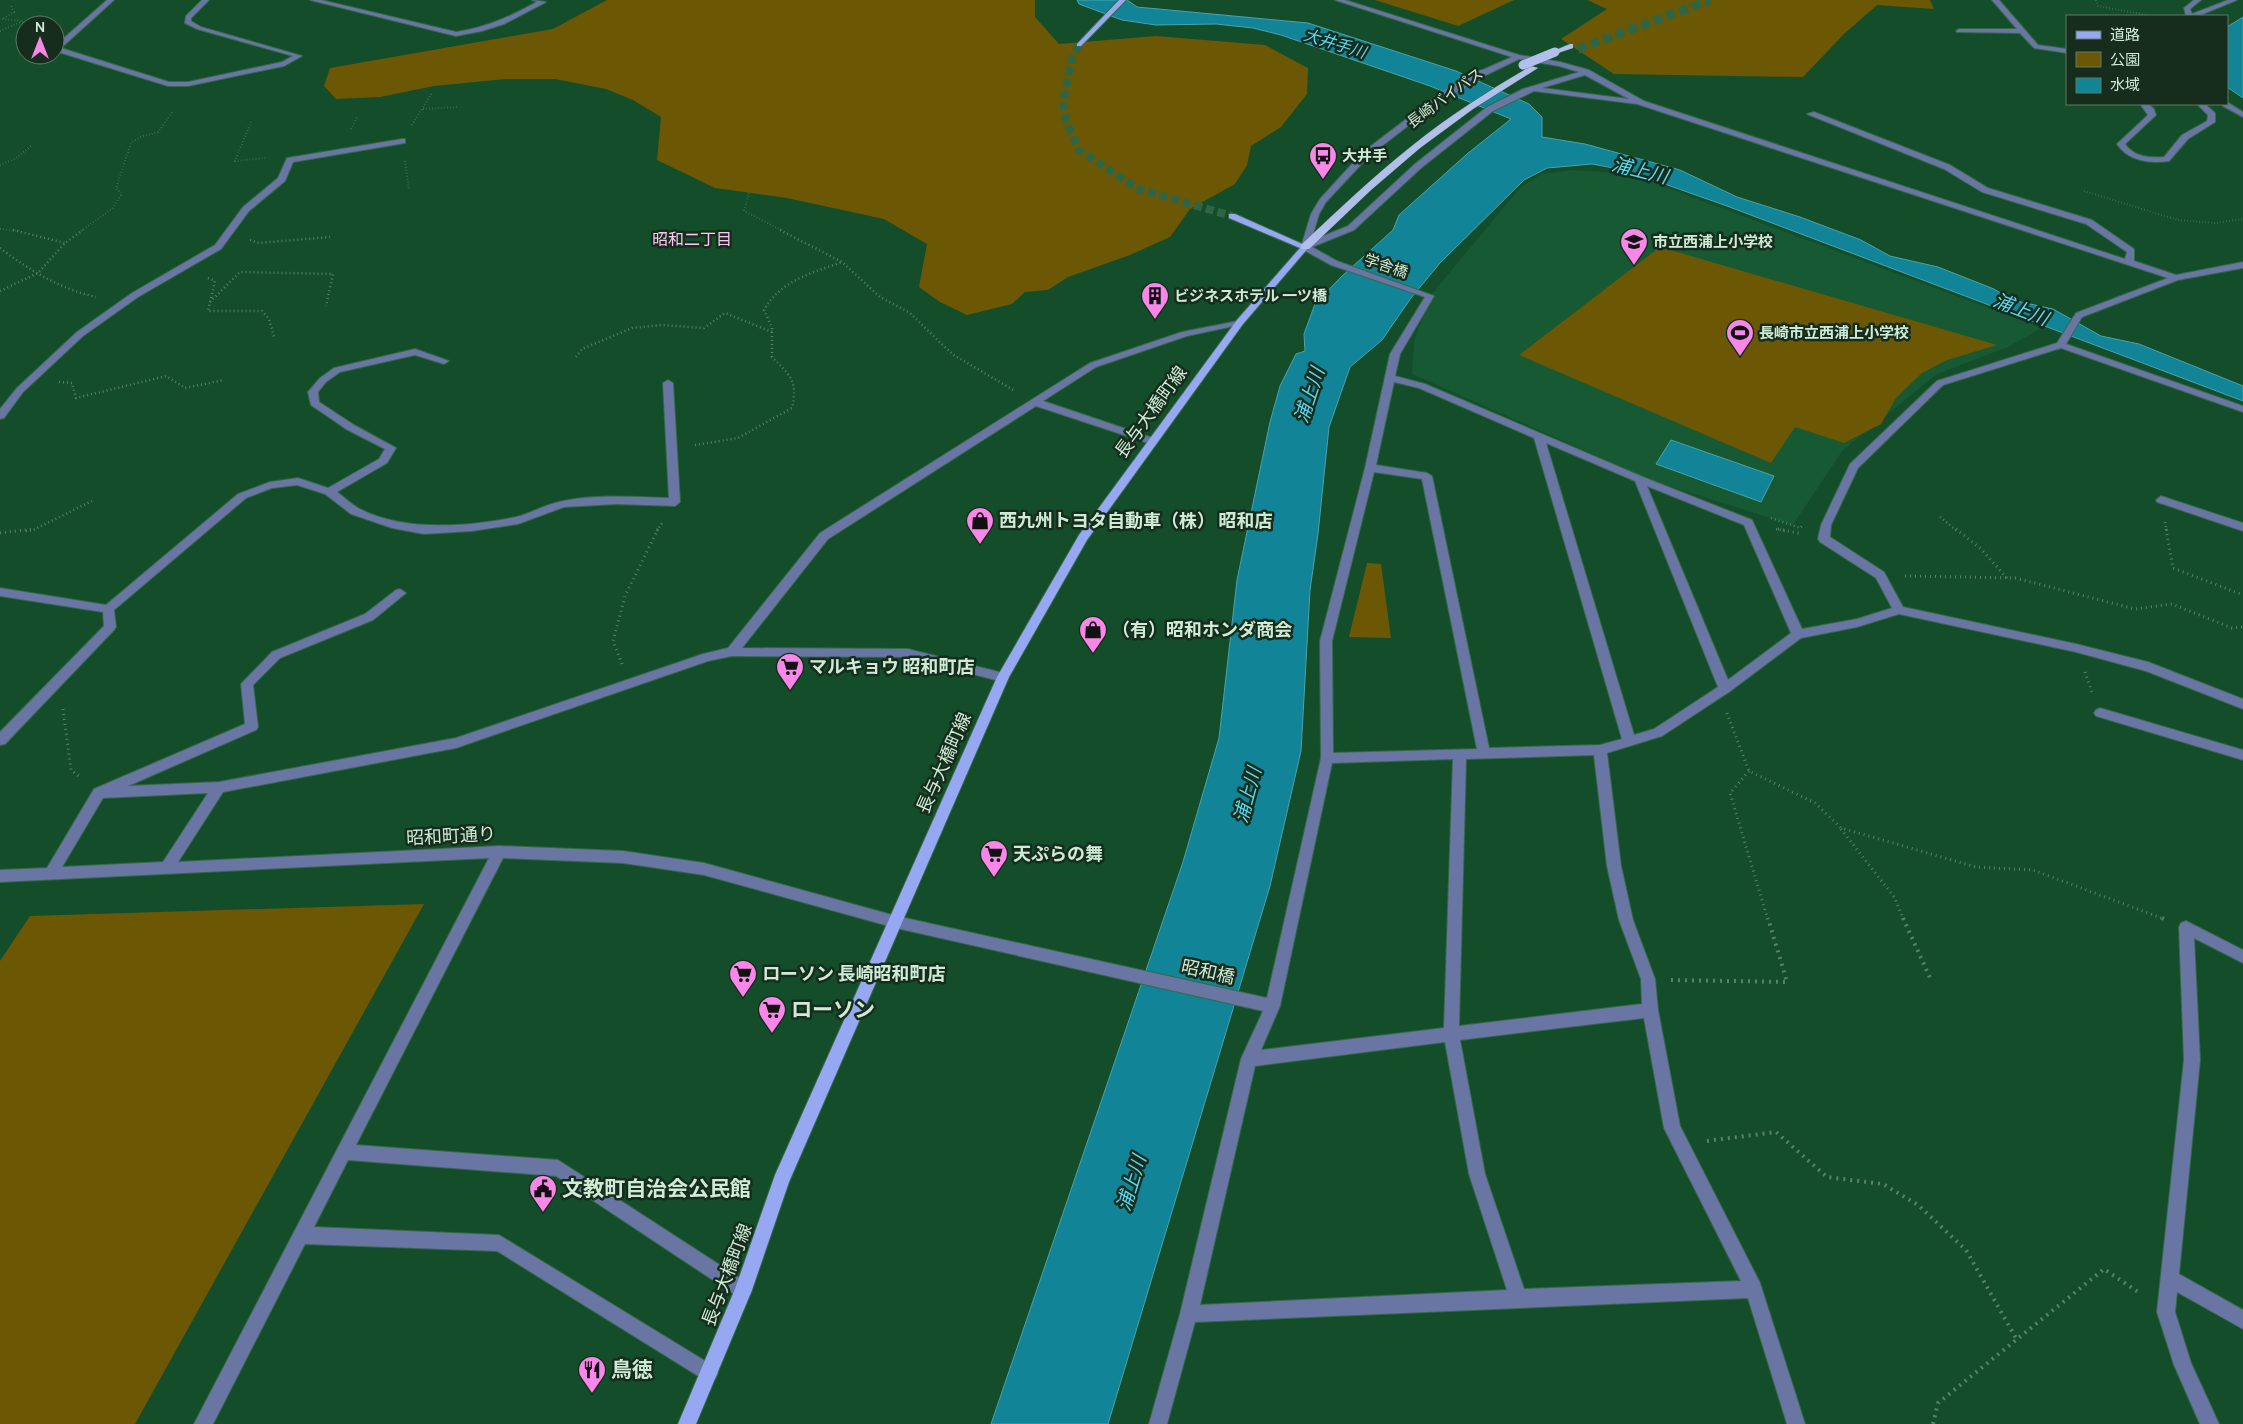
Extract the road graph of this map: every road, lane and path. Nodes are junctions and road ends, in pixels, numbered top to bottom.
1 (111, 0) edge
2 (206, 0) edge
3 (313, 0) edge
4 (535, 0) edge
5 (1123, 0) edge
6 (1338, 0) edge
7 (1995, 0) edge
8 (2096, 0) edge
9 (2198, 0) edge
10 (2234, 0) edge
11 (11, 5) dead end
12 (2147, 15) edge
13 (2189, 15) edge
14 (2196, 15) edge
15 (1959, 30) dead end
16 (0, 31) edge
17 (2022, 31) junction
18 (1078, 45) tunnel mouth
19 (2066, 51) edge
20 (1520, 61) junction
21 (1586, 72) junction
22 (1504, 80) junction
23 (1530, 90) junction
24 (1465, 99) dead end
25 (1641, 103) junction
26 (2146, 105) edge
27 (2202, 105) edge
28 (2228, 105) edge
29 (458, 108) dead end
30 (422, 109) dead end
31 (173, 111) dead end
32 (1811, 114) dead end
33 (2243, 115) edge
34 (251, 122) dead end
35 (402, 141) dead end
36 (32, 146) dead end
37 (290, 160) junction
38 (0, 165) edge
39 (2084, 190) dead end
40 (749, 192) dead end
41 (1355, 196) junction
42 (1232, 216) tunnel mouth
43 (2243, 219) edge
44 (0, 229) edge
45 (227, 235) junction
46 (330, 237) dead end
47 (65, 243) junction
48 (1305, 247) junction
49 (0, 248) edge
50 (842, 262) junction
51 (2129, 263) junction
52 (2243, 264) edge
53 (181, 268) junction
54 (38, 273) junction
55 (2176, 278) junction
56 (0, 291) edge
57 (100, 297) dead end
58 (210, 302) junction
59 (326, 306) dead end
60 (1240, 322) junction
61 (772, 332) junction
62 (274, 337) dead end
63 (2061, 346) junction
64 (576, 357) dead end
65 (444, 361) dead end
66 (1390, 378) junction
67 (31, 380) junction
68 (224, 380) dead end
69 (668, 383) dead end
70 (1035, 402) junction
71 (2243, 409) edge
72 (0, 416) edge
73 (1539, 436) junction
74 (1152, 442) junction
75 (672, 449) junction
76 (1370, 468) junction
77 (1639, 479) junction
78 (330, 492) junction
79 (2160, 500) joint
80 (92, 501) dead end
81 (675, 502) junction
82 (1764, 515) dead end
83 (1940, 517) dead end
84 (1806, 520) dead end
85 (1748, 523) junction
86 (2243, 527) edge
87 (0, 534) edge
88 (1824, 539) junction
89 (1880, 575) junction
90 (2007, 579) junction
91 (0, 592) edge
92 (400, 593) dead end
93 (2243, 595) edge
94 (108, 609) junction
95 (1899, 610) junction
96 (2243, 627) edge
97 (1798, 634) junction
98 (2076, 648) junction
99 (732, 652) junction
100 (1003, 677) junction
101 (60, 679) junction
102 (629, 683) junction
103 (1726, 688) junction
104 (2243, 704) edge
105 (2100, 713) joint
106 (0, 740) edge
107 (1629, 741) junction
108 (1600, 750) junction
109 (1484, 753) junction
110 (1460, 754) junction
111 (2243, 756) edge
112 (1327, 758) junction
113 (1749, 771) junction
114 (219, 786) junction
115 (99, 793) junction
116 (1840, 828) junction
117 (499, 852) junction
118 (166, 869) junction
119 (51, 874) junction
120 (0, 876) edge
121 (896, 922) junction
122 (2186, 927) junction
123 (2243, 957) edge
124 (1134, 974) joint
125 (1648, 979) junction
126 (1931, 980) dead end
127 (1273, 1006) junction
128 (1650, 1010) junction
129 (1451, 1034) junction
130 (1250, 1060) junction
131 (1701, 1134) dead end
132 (343, 1152) junction
133 (301, 1235) junction
134 (2168, 1278) junction
135 (1754, 1289) junction
136 (743, 1290) junction
137 (1518, 1298) junction
138 (2166, 1312) junction
139 (1189, 1314) junction
140 (2243, 1320) edge
141 (2017, 1340) junction
142 (709, 1372) junction
143 (203, 1424) edge
144 (687, 1424) edge
145 (1158, 1424) edge
146 (1796, 1424) edge
147 (1933, 1424) edge
148 (2210, 1424) edge

1 - 2 street
3 - 4 street
5 - 18 main road
6 - 20 street
7 - 17 street
8 - 12 path
9 - 13 street
10 - 14 street
11 - 16 path
15 - 17 street
17 - 19 street
20 - 21 street
20 - 22 highway, 長崎バイパス
20 - 22 highway, 長崎バイパス, bridge
20 - 48 street, bridge
21 - 23 street
21 - 25 street
22 - 41 highway, 長崎バイパス
23 - 25 street
23 - 48 street
24 - 41 highway, 長崎バイパス
25 - 51 street
26 - 27 street
28 - 33 street
29 - 30 path
31 - 47 path
32 - 51 street
34 - 37 path
35 - 37 street
36 - 38 path
37 - 45 street
39 - 43 path
40 - 50 path
41 - 48 highway
42 - 48 main road
44 - 47 path
45 - 46 path
45 - 53 street
47 - 54 path
48 - 60 main road, 長与大橋町線
48 - 66 street, 学舎橋
49 - 54 path
50 - 61 path
50 - 70 path
51 - 55 street
52 - 55 street
53 - 58 path
53 - 67 street
54 - 56 path
54 - 57 path
55 - 63 street
58 - 59 path
58 - 62 path
60 - 70 street
60 - 74 main road, 長与大橋町線
61 - 64 path
61 - 75 path
63 - 71 street
63 - 88 street
65 - 78 street
66 - 73 street
66 - 76 street
67 - 68 path
67 - 72 street
69 - 75 street
70 - 74 street
70 - 99 street
73 - 77 street
73 - 107 street
74 - 100 main road, 長与大橋町線
75 - 81 street
76 - 109 street
76 - 112 street
77 - 85 street
77 - 103 street
78 - 81 street
78 - 94 street
79 - 86 street
79 - 93 path
80 - 87 path
81 - 102 path
82 - 84 path
83 - 90 path
85 - 88 path
85 - 97 street
88 - 89 street
89 - 90 path
89 - 95 street
90 - 96 path
91 - 94 street
92 - 115 street
94 - 101 street
95 - 97 street
95 - 98 street
97 - 103 street
98 - 104 street
98 - 105 path
99 - 100 street
99 - 102 street
100 - 121 main road, 長与大橋町線
101 - 106 street
101 - 115 path
102 - 114 street
103 - 107 street
103 - 113 path
105 - 111 street
107 - 108 street
108 - 109 street
108 - 125 street
109 - 110 street
110 - 112 street
110 - 129 street
112 - 127 street
113 - 116 path
113 - 125 path
114 - 115 street
114 - 118 street
115 - 119 street
116 - 122 path
116 - 126 path
117 - 118 street, 昭和町通り
117 - 121 street, 昭和町通り
117 - 132 street
118 - 119 street, 昭和町通り
119 - 120 street, 昭和町通り
121 - 124 street, 昭和町通り
121 - 136 main road, 長与大橋町線
122 - 123 street
122 - 134 street
124 - 127 street, 昭和橋
125 - 128 street
127 - 130 street
128 - 129 street
128 - 135 street
129 - 130 street
129 - 137 street
130 - 139 street
131 - 141 path
132 - 133 street
132 - 136 street
133 - 142 street
133 - 143 street
134 - 138 street
134 - 140 street
135 - 137 street
135 - 146 street
136 - 142 main road, 長与大橋町線
137 - 139 street
138 - 141 path
138 - 148 street
139 - 145 street
141 - 147 path
142 - 144 main road, 長与大橋町線

